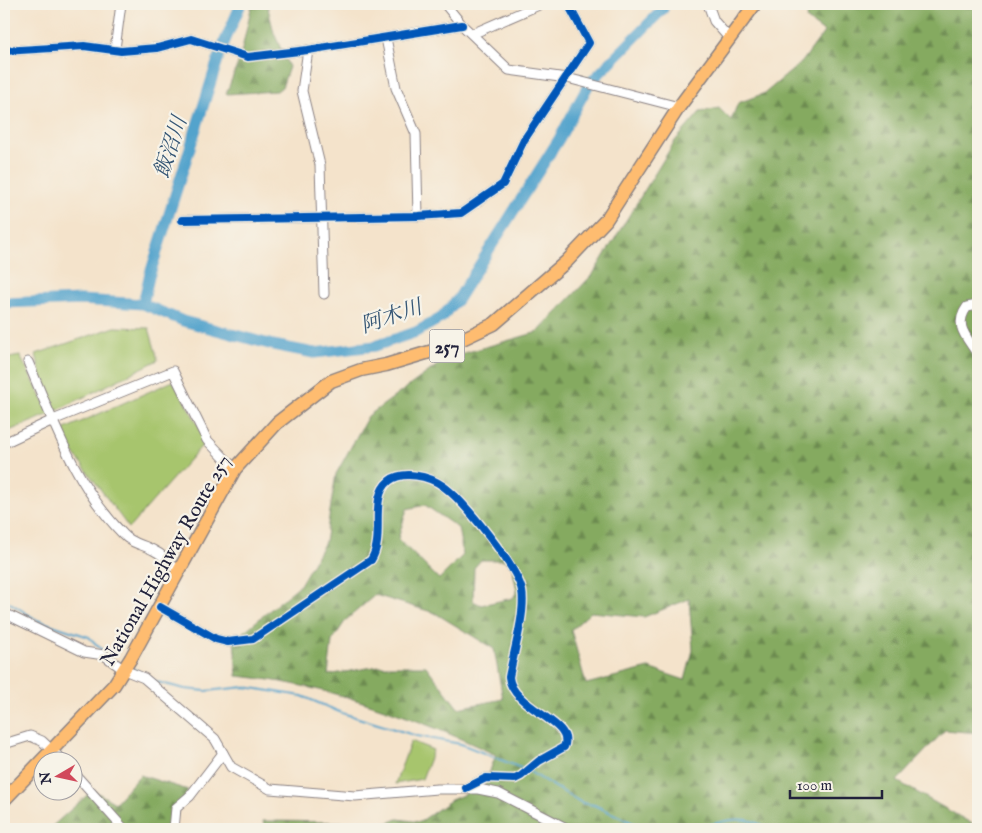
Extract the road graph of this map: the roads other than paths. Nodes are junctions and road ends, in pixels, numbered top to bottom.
1 (121, 4) edge
2 (445, 4) edge
3 (541, 4) edge
4 (568, 4) edge
5 (708, 4) edge
6 (755, 4) edge
7 (462, 26) junction
8 (472, 34) junction
9 (386, 38) junction
10 (729, 38) junction
11 (115, 49) junction
12 (308, 50) junction
13 (4, 51) edge
14 (567, 78) junction
15 (679, 107) junction
16 (418, 216) junction
17 (322, 218) junction
18 (182, 220) dead end
19 (324, 294) dead end
20 (978, 305) edge
21 (978, 354) edge
22 (28, 362) dead end
23 (53, 420) junction
24 (4, 443) edge
25 (235, 469) junction
26 (179, 573) junction
27 (160, 607) junction
28 (4, 613) edge
29 (124, 670) junction
30 (4, 744) edge
31 (52, 750) joint
32 (223, 754) junction
33 (32, 771) edge
34 (82, 782) edge
35 (466, 788) junction
36 (4, 800) edge
37 (124, 829) edge
38 (174, 829) edge
39 (568, 829) edge

1 - 11 street
2 - 7 street
3 - 8 street
4 - 14 street
5 - 10 street
6 - 10 highway, National Highway Route 257 / 257
7 - 8 street
7 - 9 street
8 - 14 street
9 - 12 street
9 - 16 street
10 - 15 highway, National Highway Route 257 / 257
11 - 12 street
11 - 13 street
12 - 17 street
14 - 15 street
14 - 16 street
15 - 25 highway, National Highway Route 257 / 257
16 - 17 street
17 - 18 street
17 - 19 street
20 - 21 street
22 - 23 street
23 - 24 street
23 - 25 street
23 - 26 street
25 - 26 highway, National Highway Route 257 / 257
26 - 27 highway, National Highway Route 257 / 257
27 - 29 highway, National Highway Route 257 / 257
27 - 35 street
28 - 29 street
29 - 31 highway, National Highway Route 257 / 257
29 - 32 street
30 - 31 street
32 - 35 street
32 - 38 street
33 - 36 highway, National Highway Route 257 / 257
34 - 37 street
35 - 39 street

